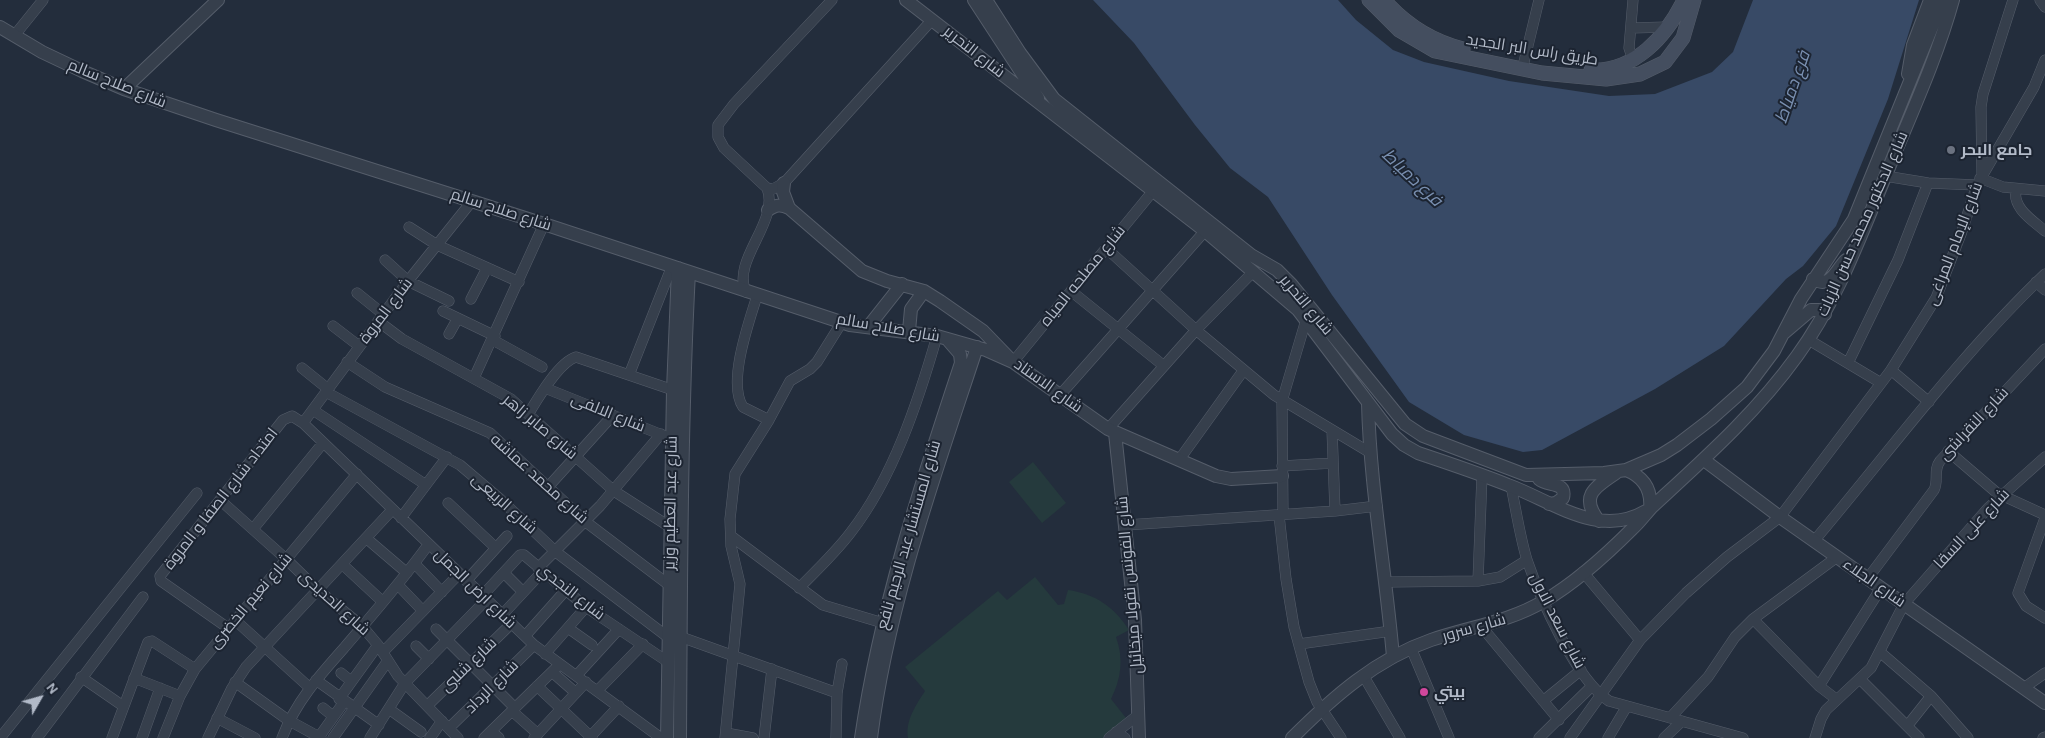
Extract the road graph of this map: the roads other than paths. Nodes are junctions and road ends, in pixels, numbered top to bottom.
1 (43, 0) edge
2 (218, 0) edge
3 (832, 0) edge
4 (906, 0) edge
5 (974, 0) edge
6 (986, 0) edge
7 (1369, 0) edge
8 (1384, 0) edge
9 (1539, 0) edge
10 (1633, 0) edge
11 (1684, 0) edge
12 (1694, 0) edge
13 (1930, 0) edge
14 (1941, 0) edge
15 (1953, 0) edge
16 (2013, 0) edge
17 (2040, 0) edge
18 (2045, 7) edge
19 (932, 20) junction
20 (0, 27) edge
21 (1631, 28) junction
22 (1664, 31) junction
23 (14, 36) junction
24 (1676, 50) junction
25 (1633, 60) junction
26 (2045, 60) edge
27 (1524, 62) junction
28 (1640, 74) junction
29 (1907, 87) junction
30 (124, 89) junction
31 (1042, 104) junction
32 (1885, 176) junction
33 (1980, 179) junction
34 (784, 183) junction
35 (1928, 183) junction
36 (767, 188) junction
37 (2016, 189) junction
38 (1153, 191) junction
39 (2045, 191) edge
40 (472, 201) junction
41 (789, 208) junction
42 (768, 210) junction
43 (544, 224) junction
44 (409, 227) dead end
45 (1205, 231) junction
46 (2045, 231) edge
47 (437, 245) junction
48 (1106, 248) junction
49 (1854, 252) junction
50 (385, 260) dead end
51 (487, 268) junction
52 (680, 268) junction
53 (1273, 268) junction
54 (745, 270) junction
55 (1252, 273) junction
56 (2045, 274) edge
57 (1813, 279) junction
58 (408, 281) junction
59 (1263, 281) junction
60 (518, 282) junction
61 (2036, 282) junction
62 (902, 284) junction
63 (726, 285) junction
64 (1295, 288) junction
65 (2045, 290) edge
66 (924, 291) junction
67 (1072, 291) junction
68 (1153, 291) junction
69 (357, 293) dead end
70 (751, 294) junction
71 (471, 299) dead end
72 (1286, 299) junction
73 (449, 302) dead end
74 (443, 311) dead end
75 (1824, 314) junction
76 (381, 317) junction
77 (458, 318) junction
78 (1306, 320) junction
79 (842, 322) junction
80 (333, 326) dead end
81 (868, 327) junction
82 (1118, 330) junction
83 (1196, 330) junction
84 (909, 331) junction
85 (449, 334) dead end
86 (1784, 334) junction
87 (494, 338) junction
88 (942, 338) junction
89 (1808, 340) junction
90 (359, 346) junction
91 (977, 347) junction
92 (2045, 349) edge
93 (347, 362) junction
94 (1013, 362) junction
95 (1848, 364) junction
96 (1164, 366) junction
97 (542, 367) dead end
98 (302, 368) dead end
99 (1243, 370) junction
100 (1891, 370) junction
101 (629, 375) junction
102 (474, 378) junction
103 (1881, 383) junction
104 (545, 388) junction
105 (327, 390) junction
106 (673, 390) junction
107 (1060, 395) junction
108 (1282, 400) junction
109 (1928, 402) junction
110 (1368, 403) junction
111 (313, 410) junction
112 (529, 413) junction
113 (613, 415) junction
114 (769, 420) junction
115 (304, 423) junction
116 (1332, 430) junction
117 (1111, 431) junction
118 (666, 436) junction
119 (323, 442) junction
120 (1948, 451) junction
121 (1369, 452) junction
122 (576, 456) junction
123 (447, 457) junction
124 (678, 457) junction
125 (2045, 457) edge
126 (1180, 460) junction
127 (1704, 460) junction
128 (1334, 463) junction
129 (1282, 471) junction
130 (1622, 471) junction
131 (357, 474) junction
132 (677, 474) junction
133 (1482, 475) junction
134 (1538, 476) junction
135 (426, 485) junction
136 (1511, 486) junction
137 (548, 487) junction
138 (614, 491) junction
139 (197, 493) dead end
140 (2001, 495) junction
141 (220, 500) junction
142 (448, 503) dead end
143 (1549, 504) junction
144 (1377, 506) junction
145 (1650, 509) junction
146 (392, 510) junction
147 (1335, 511) junction
148 (1281, 515) junction
149 (2045, 516) edge
150 (1780, 517) junction
151 (400, 518) junction
152 (1599, 521) junction
153 (586, 522) junction
154 (1126, 525) junction
155 (670, 527) junction
156 (253, 530) junction
157 (507, 536) dead end
158 (731, 536) junction
159 (366, 538) junction
160 (1814, 541) junction
161 (428, 545) junction
162 (496, 548) junction
163 (556, 552) junction
164 (1837, 557) junction
165 (286, 559) junction
166 (1527, 560) junction
167 (342, 564) junction
168 (415, 564) junction
169 (540, 570) junction
170 (1583, 572) junction
171 (407, 573) junction
172 (504, 573) junction
173 (462, 577) junction
174 (1868, 578) junction
175 (1478, 581) junction
176 (1386, 582) junction
177 (398, 584) junction
178 (670, 585) junction
179 (799, 588) junction
180 (1881, 588) junction
181 (318, 590) junction
182 (565, 591) junction
183 (442, 592) junction
184 (524, 592) junction
185 (143, 596) dead end
186 (484, 598) junction
187 (1544, 601) junction
188 (384, 602) junction
189 (1904, 604) junction
190 (586, 608) junction
191 (423, 611) junction
192 (502, 615) junction
193 (2045, 618) edge
194 (1753, 619) junction
195 (675, 623) junction
196 (883, 623) junction
197 (231, 624) junction
198 (511, 624) junction
199 (362, 626) junction
200 (1481, 626) junction
201 (568, 628) junction
202 (436, 629) dead end
203 (618, 629) junction
204 (1391, 631) junction
205 (525, 636) junction
206 (675, 638) junction
207 (447, 640) junction
208 (1640, 640) junction
209 (643, 644) junction
210 (1299, 644) junction
211 (534, 645) junction
212 (592, 645) dead end
213 (416, 646) dead end
214 (265, 647) junction
215 (1411, 648) junction
216 (1880, 652) junction
217 (383, 653) junction
218 (546, 654) junction
219 (732, 654) junction
220 (1393, 657) junction
221 (429, 659) junction
222 (668, 662) junction
223 (470, 664) junction
224 (560, 664) junction
225 (842, 664) dead end
226 (195, 669) junction
227 (772, 669) junction
228 (1581, 670) junction
229 (552, 672) junction
230 (341, 673) dead end
231 (2045, 674) edge
232 (1363, 675) junction
233 (577, 676) junction
234 (81, 677) junction
235 (134, 678) junction
236 (1860, 679) junction
237 (235, 682) junction
238 (351, 682) junction
239 (586, 682) junction
240 (405, 683) junction
241 (313, 684) junction
242 (493, 686) junction
243 (537, 686) junction
244 (1592, 686) junction
245 (1819, 686) junction
246 (160, 688) junction
247 (2025, 688) junction
248 (598, 690) junction
249 (576, 693) junction
250 (837, 693) junction
251 (1600, 695) junction
252 (180, 696) junction
253 (1931, 696) junction
254 (1836, 699) junction
255 (342, 700) junction
256 (1543, 701) junction
257 (2045, 703) edge
258 (123, 706) junction
259 (427, 706) junction
260 (620, 706) junction
261 (1627, 706) junction
262 (323, 708) dead end
263 (353, 709) junction
264 (388, 709) junction
265 (514, 709) junction
266 (561, 709) junction
267 (1322, 709) junction
268 (1138, 715) junction
269 (334, 716) junction
270 (217, 718) junction
271 (1670, 718) junction
272 (288, 720) junction
273 (1559, 720) junction
274 (1682, 721) junction
275 (446, 725) junction
276 (1908, 725) junction
277 (375, 733) edge
278 (648, 734) edge
279 (426, 735) edge
280 (1112, 735) edge
281 (315, 736) edge
282 (492, 736) edge
283 (536, 736) edge
284 (725, 736) edge
285 (590, 737) edge
286 (0, 738) edge
287 (37, 738) edge
288 (112, 738) edge
289 (142, 738) edge
290 (162, 738) edge
291 (208, 738) edge
292 (255, 738) edge
293 (282, 738) edge
294 (333, 738) edge
295 (457, 738) edge
296 (661, 738) edge
297 (667, 738) edge
298 (680, 738) edge
299 (753, 738) edge
300 (764, 738) edge
301 (836, 738) edge
302 (861, 738) edge
303 (871, 738) edge
304 (1125, 738) edge
305 (1139, 738) edge
306 (1292, 738) edge
307 (1341, 738) edge
308 (1400, 738) edge
309 (1449, 738) edge
310 (1539, 738) edge
311 (1570, 738) edge
312 (1608, 738) edge
313 (1664, 738) edge
314 (1741, 738) edge
315 (1815, 738) edge
316 (1919, 738) edge
317 (1968, 738) edge

1 - 23 street
2 - 30 street
3 - 36 street
4 - 19 street, شارع التحرير
5 - 31 street, شارع التحرير
6 - 53 street, شارع التحرير
7 - 28 main road, طريق راس البر الجديد
8 - 27 main road, طريق راس البر الجديد
9 - 27 street
10 - 21 street
11 - 22 main road, طريق راس البر الجديد
12 - 24 main road, طريق راس البر الجديد
13 - 29 street
14 - 29 street, شارع الدكتور محمد حسن الزيات
15 - 32 street, شارع الدكتور محمد حسن الزيات
16 - 33 street
17 - 18 street
19 - 31 street, شارع التحرير
19 - 34 street
20 - 23 street, شارع صلاح سالم
21 - 22 street
21 - 25 street
22 - 24 main road
22 - 25 main road, طريق راس البر الجديد
23 - 30 street, شارع صلاح سالم
24 - 28 main road, طريق راس البر الجديد
25 - 27 main road, طريق راس البر الجديد
25 - 28 main road
26 - 33 street, شارع الإمام المراغى
29 - 57 street, شارع الدكتور محمد حسن الزيات
30 - 40 street, شارع صلاح سالم
31 - 38 street, شارع التحرير
32 - 35 street
32 - 49 street, شارع الدكتور محمد حسن الزيات
33 - 35 street
33 - 37 street
33 - 100 street, شارع الإمام المراغى
34 - 36 street
34 - 41 street
35 - 95 street
36 - 42 street
37 - 39 street
37 - 46 street
38 - 45 street, شارع التحرير
38 - 48 street, شارع مصلحه المياه
40 - 43 street, شارع صلاح سالم
40 - 47 street, شارع المروة
41 - 42 street
41 - 62 street, شارع الاستاد
42 - 54 street
43 - 52 street, شارع صلاح سالم
43 - 60 street
44 - 47 street
45 - 55 street, شارع التحرير
45 - 68 street
47 - 51 street
47 - 58 street, شارع المروة
48 - 67 street, شارع مصلحه المياه
48 - 68 street
49 - 57 street
49 - 75 street, شارع الدكتور محمد حسن الزيات
50 - 58 street
51 - 60 street
51 - 71 street
52 - 63 street, شارع صلاح سالم
52 - 101 street
52 - 106 street, شارع عبد العظيم وزير
52 - 124 street, شارع عبد العظيم وزير
53 - 59 street
53 - 64 street, شارع التحرير
54 - 63 street
54 - 70 street
55 - 59 street, شارع التحرير
55 - 83 street
56 - 61 street
57 - 86 street, شارع الدكتور محمد حسن الزيات
58 - 73 street
58 - 76 street, شارع المروة
59 - 72 street, شارع التحرير
60 - 87 street
61 - 65 street
61 - 109 street
62 - 66 street, شارع الاستاد
62 - 81 street
63 - 70 street, شارع صلاح سالم
64 - 72 street
64 - 134 street, شارع التحرير
66 - 84 street
66 - 94 street, شارع الاستاد
67 - 82 street
67 - 94 street, شارع مصلحه المياه
68 - 82 street
68 - 83 street
69 - 76 street, شارع صابر زاهر
70 - 79 street, شارع صلاح سالم
70 - 114 street
72 - 78 street, شارع التحرير
74 - 77 street
75 - 86 street
75 - 89 street, شارع الدكتور محمد حسن الزيات
76 - 90 street, شارع المروة
76 - 102 street, شارع صابر زاهر
77 - 85 street
77 - 87 street
78 - 108 street
78 - 110 street, شارع التحرير
79 - 81 street, شارع صلاح سالم
79 - 114 street
80 - 90 street
81 - 84 street, شارع صلاح سالم
82 - 96 street
82 - 107 street
83 - 96 street
83 - 99 street
84 - 88 street, شارع صلاح سالم
86 - 130 street, شارع الدكتور محمد حسن الزيات
87 - 97 street
87 - 102 street
88 - 91 street, شارع صلاح سالم
88 - 179 street
88 - 196 street, شارع المستشار عبد الرحيم نافع
89 - 95 street
89 - 127 street, شارع الدكتور محمد حسن الزيات
90 - 93 street, شارع المروة
91 - 94 street, شارع صلاح سالم
91 - 303 street, شارع المستشار عبد الرحيم نافع
92 - 120 street, شارع النقراشى
93 - 105 street, شارع المروة
93 - 137 street, شارع محمد عماشه
94 - 107 street, شارع الاستاد
95 - 103 street
96 - 117 street
98 - 105 street, شارع الربيعى
99 - 108 street
99 - 126 street
100 - 103 street, شارع الإمام المراغى
100 - 109 street
101 - 104 street
101 - 106 street
102 - 112 street, شارع صابر زاهر
103 - 150 street, شارع الإمام المراغى
104 - 112 street
104 - 113 street, شارع الالفى
105 - 111 street, شارع المروة
105 - 123 street, شارع الربيعى
106 - 118 street, شارع عبد العظيم وزير
107 - 117 street, شارع الاستاد
108 - 116 street
108 - 129 street
109 - 160 street
110 - 121 street
110 - 133 street, شارع التحرير
111 - 115 street, شارع المروة
111 - 135 street
112 - 122 street, شارع صابر زاهر
113 - 118 street, شارع الالفى
113 - 122 street
114 - 158 street
115 - 119 street, شارع ارض الجمل
115 - 141 street, امتداد شارع الصفا و المروة
116 - 121 street
116 - 128 street
117 - 126 street, شارع الاستاد
117 - 154 street, شارع الفونس نقولا ميخائيل
118 - 124 street, شارع عبد العظيم وزير
118 - 138 street
119 - 131 street, شارع ارض الجمل
119 - 156 street
120 - 140 street
120 - 174 street, شارع النقراشى
121 - 144 street
122 - 137 street
122 - 138 street, شارع صابر زاهر
123 - 135 street
123 - 163 street, شارع الربيعى
124 - 132 street, شارع عبد العظيم وزير
125 - 140 street, شارع على السقا
126 - 129 street, شارع الاستاد
127 - 145 street, شارع الدكتور محمد حسن الزيات
127 - 150 street, شارع الجلاء
128 - 129 street
128 - 147 street
129 - 148 street
130 - 134 street, شارع التحرير
130 - 145 street
130 - 152 street
131 - 146 street, شارع ارض الجمل
131 - 165 street, شارع نعيم الخضرى
132 - 155 street, شارع عبد العظيم وزير
132 - 195 street, شارع عبد العظيم وزير
133 - 136 street, شارع التحرير
133 - 175 street
134 - 143 street
135 - 151 street
136 - 143 street, شارع التحرير
136 - 166 street, شارع سعد الاول
137 - 153 street, شارع محمد عماشه
138 - 153 street
138 - 155 street, شارع صابر زاهر
139 - 286 street
140 - 149 street
140 - 189 street, شارع على السقا
141 - 156 street, شارع الحديدى
141 - 197 street, امتداد شارع الصفا و المروة
142 - 162 street
143 - 152 street, شارع التحرير
144 - 147 street
144 - 176 street
145 - 152 street, شارع التحرير
145 - 170 street, شارع سرور
146 - 151 street, شارع ارض الجمل
146 - 159 street
147 - 148 street
148 - 154 street
148 - 210 street
149 - 193 street
150 - 160 street, شارع الجلاء
150 - 208 street, شارع الإمام المراغى
151 - 161 street, شارع ارض الجمل
153 - 163 street
153 - 178 street, شارع محمد عماشه
154 - 268 street, شارع الفونس نقولا ميخائيل
155 - 178 street, شارع عبد العظيم وزير
156 - 165 street, شارع الحديدى
157 - 162 street
158 - 179 street
158 - 219 street
159 - 167 street
159 - 171 street
160 - 164 street, شارع الجلاء
161 - 168 street
161 - 173 street, شارع ارض الجمل
162 - 173 street
163 - 169 street
163 - 206 street, شارع الربيعى
164 - 174 street, شارع الجلاء
164 - 194 street
165 - 181 street, شارع الحديدى
165 - 197 street, شارع نعيم الخضرى
166 - 175 street
166 - 187 street, شارع سعد الاول
167 - 181 street
167 - 188 street
168 - 171 street
168 - 183 street
169 - 172 street, شارع النجدي
169 - 182 street, شارع النجدي
169 - 184 street
170 - 187 street, شارع سرور
170 - 208 street
171 - 177 street
172 - 184 street
172 - 186 street, شارع النجدي
173 - 183 street
173 - 186 street, شارع ارض الجمل
174 - 180 street, شارع الجلاء
175 - 176 street
176 - 204 street
177 - 188 street
177 - 191 street
178 - 195 street, شارع عبد العظيم وزير
179 - 196 street
180 - 189 street, شارع الجلاء
180 - 245 street
181 - 199 street, شارع الحديدى
181 - 214 street
182 - 190 street, شارع النجدي
182 - 205 street
183 - 191 street
184 - 192 street
185 - 234 street
186 - 192 street, شارع ارض الجمل
186 - 207 street, شارع النجدي
187 - 200 street, شارع سرور
187 - 228 street, شارع سعد الاول
188 - 199 street
189 - 216 street, شارع على السقا
189 - 247 street, شارع الجلاء
190 - 201 street
190 - 203 street, شارع النجدي
191 - 217 street
192 - 198 street, شارع ارض الجمل
194 - 245 street
194 - 271 street
195 - 206 street, شارع عبد العظيم وزير
196 - 302 street, شارع المستشار عبد الرحيم نافع
197 - 214 street
197 - 226 street, شارع نعيم الخضرى
198 - 205 street, شارع ارض الجمل
198 - 223 street, شارع شلبى
199 - 217 street, شارع الحديدى
199 - 241 street
200 - 215 street, شارع سرور
200 - 256 street
201 - 212 street
201 - 218 street
202 - 207 street
203 - 209 street, شارع النجدي
203 - 233 street
204 - 210 street
204 - 220 street
205 - 211 street, شارع ارض الجمل
206 - 219 street, شارع الربيعى
206 - 222 street, شارع عبد العظيم وزير
206 - 298 street, شارع عبد العظيم وزير
207 - 221 street, شارع النجدي
207 - 223 street
208 - 251 street, شارع الإمام المراغى
209 - 222 street, شارع النجدي
209 - 248 street
210 - 267 street
211 - 218 street, شارع ارض الجمل
211 - 242 street, شارع الرداد
213 - 221 street
214 - 237 street
214 - 241 street
215 - 220 street, شارع سرور
215 - 309 street
216 - 236 street, شارع على السقا
216 - 253 street
217 - 238 street
217 - 240 street, شارع الحديدى
217 - 263 street
218 - 224 street, شارع ارض الجمل
219 - 227 street, شارع الربيعى
219 - 284 street
220 - 232 street, شارع سرور
221 - 240 street, شارع النجدي
222 - 297 street, شارع عبد العظيم وزير
223 - 242 street
223 - 259 street, شارع شلبى
224 - 229 street
224 - 233 street, شارع ارض الجمل
225 - 250 street
226 - 235 street
226 - 252 street, شارع نعيم الخضرى
227 - 250 street, شارع الربيعى
227 - 300 street
228 - 244 street, شارع سعد الاول
228 - 256 street
229 - 243 street
229 - 249 street
230 - 238 street
231 - 247 street
232 - 267 street, شارع سرور
232 - 308 street
233 - 239 street, شارع ارض الجمل
234 - 258 street
234 - 287 street
235 - 246 street
235 - 258 street
236 - 254 street, شارع على السقا
236 - 276 street
237 - 270 street
237 - 272 street
238 - 255 street
239 - 248 street, شارع ارض الجمل
239 - 249 street
240 - 259 street, شارع الحديدى
240 - 264 street, شارع النجدي
241 - 255 street
241 - 272 street
242 - 265 street
242 - 275 street, شارع الرداد
243 - 265 street
243 - 266 street
244 - 251 street, شارع سعد الاول
244 - 273 street
245 - 254 street
246 - 252 street
246 - 289 street
247 - 257 street, شارع الجلاء
248 - 260 street, شارع ارض الجمل
249 - 266 street
250 - 301 street
251 - 261 street, شارع سعد الاول
251 - 311 street, شارع الإمام المراغى
252 - 290 street, شارع نعيم الخضرى
253 - 276 street
253 - 317 street
254 - 315 street, شارع على السقا
255 - 263 street
255 - 269 street
256 - 273 street
258 - 288 street
259 - 275 street, شارع الحديدى
260 - 278 street, شارع ارض الجمل
260 - 285 street
261 - 271 street, شارع سعد الاول
261 - 312 street
262 - 269 street
263 - 277 street
263 - 294 street
264 - 277 street, شارع النجدي
264 - 279 street
265 - 282 street
265 - 283 street
266 - 283 street
266 - 285 street
267 - 306 street, شارع سرور
267 - 307 street
268 - 280 street
268 - 305 street, شارع الفونس نقولا ميخائيل
269 - 281 street
270 - 291 street
270 - 292 street
271 - 274 street, شارع سعد الاول
272 - 281 street
272 - 293 street
273 - 310 street
274 - 313 street
274 - 314 street, شارع سعد الاول
275 - 279 street, شارع الرداد
275 - 295 street, شارع الحديدى
276 - 316 street
278 - 296 street, شارع ارض الجمل
280 - 304 street
284 - 299 street

